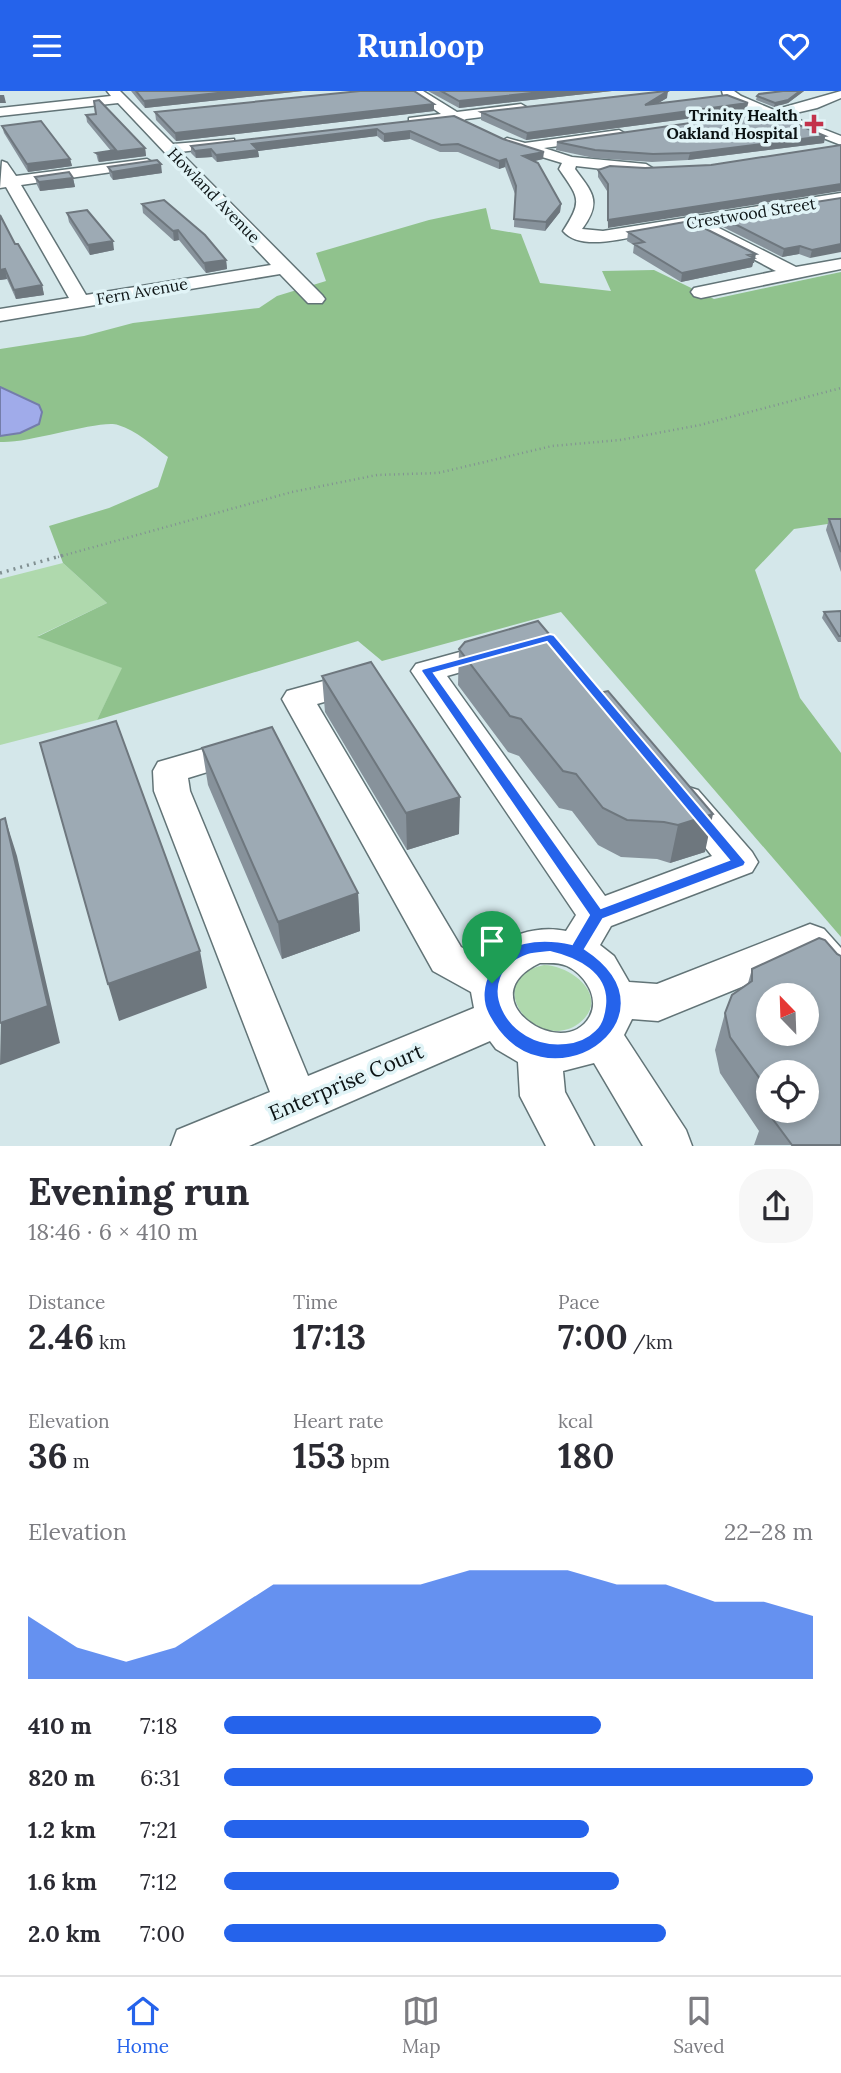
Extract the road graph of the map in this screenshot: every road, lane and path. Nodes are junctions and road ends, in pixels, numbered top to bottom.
1 (414, 91) edge
2 (728, 91) edge
3 (841, 93) edge
4 (116, 95) edge
5 (534, 107) edge
6 (0, 112) edge
7 (159, 113) edge
8 (136, 115) junction
9 (761, 115) junction
10 (454, 116) junction
11 (398, 123) edge
12 (475, 128) edge
13 (627, 133) edge
14 (489, 134) edge
15 (248, 140) edge
16 (521, 148) junction
17 (833, 148) edge
18 (174, 154) junction
19 (571, 161) junction
20 (0, 163) edge
21 (663, 169) edge
22 (5, 182) edge
23 (841, 198) edge
24 (694, 222) junction
25 (841, 264) edge
26 (284, 268) junction
27 (793, 273) junction
28 (701, 292) dead end
29 (314, 299) dead end
30 (82, 302) junction
31 (0, 315) edge
32 (841, 389) edge
33 (0, 573) edge
34 (525, 644) edge
35 (349, 685) edge
36 (242, 749) edge
37 (667, 776) edge
38 (597, 915) junction
39 (576, 951) junction
40 (841, 977) edge
41 (495, 1001) junction
42 (607, 1017) junction
43 (538, 1050) junction
44 (296, 1103) junction
45 (194, 1146) edge
46 (571, 1146) edge
47 (669, 1146) edge

1 - 10 street
2 - 9 street
3 - 9 street
4 - 6 street
4 - 8 street, Howland Avenue
5 - 10 street
7 - 8 street
8 - 18 street, Howland Avenue
9 - 17 street
10 - 11 street
10 - 12 street
13 - 16 street
14 - 16 street
15 - 18 street
16 - 19 street
18 - 22 street
18 - 26 street, Howland Avenue
19 - 21 street
19 - 24 street, Crestwood Street
20 - 22 street
22 - 30 street
23 - 24 street, Crestwood Street
24 - 27 street
25 - 27 street
26 - 29 street, Howland Avenue
26 - 30 street, Fern Avenue
27 - 28 street
30 - 31 street, Fern Avenue
32 - 33 path
34 - 38 street
35 - 41 street
36 - 44 street
37 - 38 street
38 - 39 street
39 - 41 street, Enterprise Court
39 - 42 street
40 - 42 street
41 - 43 street
41 - 44 street, Enterprise Court
42 - 43 street
42 - 47 street
43 - 46 street
44 - 45 street, Enterprise Court

